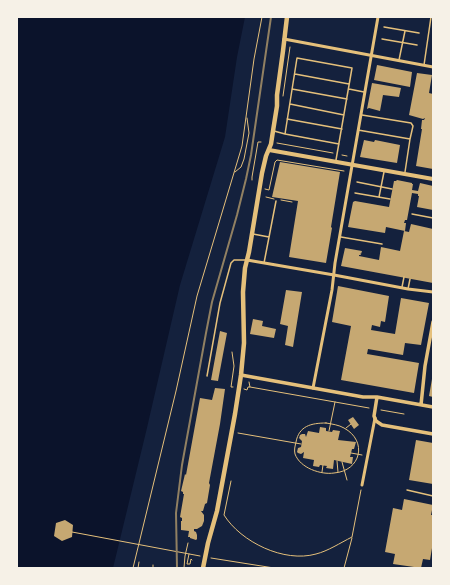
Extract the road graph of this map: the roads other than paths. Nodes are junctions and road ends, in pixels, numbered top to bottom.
1 (287, 17) edge
2 (378, 17) edge
3 (431, 17) edge
4 (384, 27) dead end
5 (405, 31) junction
6 (419, 33) dead end
7 (382, 38) dead end
8 (284, 39) junction
9 (403, 42) junction
10 (417, 45) dead end
11 (371, 56) junction
12 (399, 61) junction
13 (424, 65) junction
14 (433, 67) edge
15 (295, 74) junction
16 (350, 84) junction
17 (292, 89) junction
18 (349, 89) junction
19 (364, 92) junction
20 (347, 99) junction
21 (290, 104) junction
22 (361, 114) junction
23 (344, 115) junction
24 (287, 119) junction
25 (342, 129) junction
26 (358, 130) junction
27 (274, 131) junction
28 (285, 134) junction
29 (410, 139) junction
30 (339, 144) junction
31 (269, 150) junction
32 (335, 162) junction
33 (352, 165) junction
34 (384, 170) junction
35 (404, 174) junction
36 (433, 179) edge
37 (357, 182) dead end
38 (381, 187) junction
39 (392, 189) dead end
40 (355, 193) dead end
41 (379, 197) junction
42 (390, 199) dead end
43 (276, 201) dead end
44 (412, 214) dead end
45 (433, 218) edge
46 (252, 234) junction
47 (340, 236) junction
48 (269, 237) junction
49 (382, 244) dead end
50 (247, 260) junction
51 (264, 263) junction
52 (334, 275) junction
53 (404, 278) dead end
54 (410, 279) dead end
55 (402, 288) junction
56 (408, 289) junction
57 (433, 292) edge
58 (433, 322) edge
59 (241, 375) junction
60 (207, 376) dead end
61 (313, 388) junction
62 (377, 397) junction
63 (421, 405) junction
64 (433, 407) edge
65 (375, 418) junction
66 (433, 434) edge
67 (362, 485) road end
68 (407, 490) dead end
69 (433, 496) edge
70 (203, 568) edge

1 - 8 main road
2 - 11 street
3 - 13 lane
4 - 5 lane
5 - 6 lane
5 - 9 lane
7 - 9 lane
8 - 11 street
8 - 27 main road
9 - 10 lane
9 - 12 lane
11 - 12 street
11 - 19 street
12 - 13 street
13 - 14 street
15 - 16 lane
15 - 16 lane
15 - 17 lane
16 - 18 lane
17 - 20 lane
17 - 21 lane
18 - 19 lane
18 - 20 lane
19 - 22 street
20 - 23 lane
21 - 23 lane
21 - 24 lane
22 - 26 street
22 - 29 lane
23 - 25 lane
24 - 25 lane
24 - 28 lane
25 - 30 lane
26 - 29 lane
26 - 33 street
27 - 28 lane
27 - 31 main road
28 - 30 lane
29 - 35 lane
30 - 32 lane
31 - 32 main road
31 - 46 main road
32 - 33 main road
33 - 34 main road
33 - 47 street
34 - 35 main road
34 - 38 lane
35 - 36 main road
37 - 38 lane
38 - 39 lane
38 - 41 lane
40 - 41 lane
41 - 42 lane
43 - 48 lane
44 - 45 lane
46 - 48 lane
46 - 50 main road
47 - 49 lane
47 - 52 street
48 - 51 lane
50 - 51 street
50 - 59 main road
50 - 60 lane
51 - 52 street
52 - 55 street
52 - 61 street
53 - 55 lane
54 - 56 lane
55 - 56 street
56 - 57 street
58 - 63 street
59 - 61 street
59 - 70 main road
61 - 62 street
62 - 63 street
62 - 65 street
63 - 64 street
65 - 66 street
65 - 67 street
68 - 69 lane

